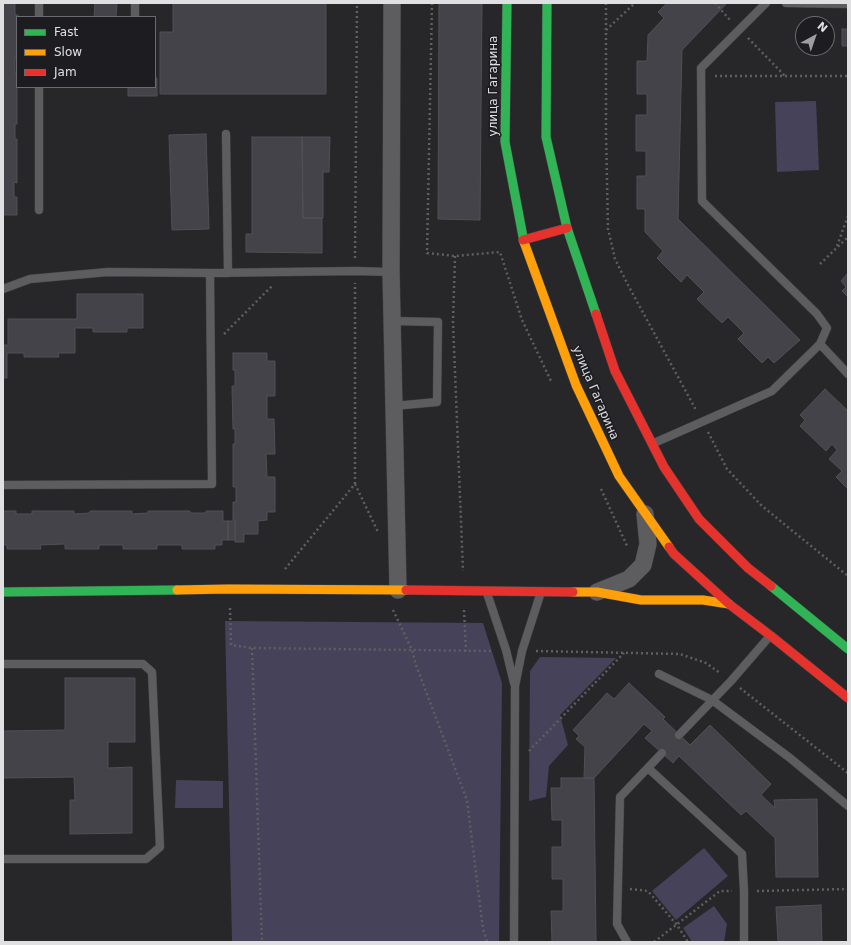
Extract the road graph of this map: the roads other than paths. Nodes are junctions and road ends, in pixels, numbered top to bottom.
1 (40, 3) edge
2 (135, 3) edge
3 (392, 3) edge
4 (506, 3) edge
5 (547, 3) edge
6 (766, 3) edge
7 (786, 3) edge
8 (848, 4) edge
9 (39, 16) edge
10 (135, 16) edge
11 (39, 88) edge
12 (226, 134) dead end
13 (39, 210) dead end
14 (567, 228) junction
15 (523, 240) junction
16 (391, 272) junction
17 (210, 273) junction
18 (228, 273) junction
19 (3, 289) edge
20 (392, 321) junction
21 (820, 344) junction
22 (848, 373) edge
23 (394, 406) junction
24 (652, 443) junction
25 (3, 485) edge
26 (645, 514) junction
27 (390, 590) junction
28 (486, 590) junction
29 (3, 592) edge
30 (541, 592) junction
31 (597, 592) junction
32 (729, 604) junction
33 (770, 636) junction
34 (848, 649) edge
35 (3, 664) edge
36 (659, 674) dead end
37 (515, 686) junction
38 (848, 698) edge
39 (712, 700) junction
40 (679, 735) dead end
41 (662, 753) dead end
42 (648, 768) junction
43 (848, 806) edge
44 (3, 859) edge
45 (514, 942) edge
46 (627, 942) edge
47 (744, 942) edge

1 - 9 lane
2 - 10 lane
3 - 16 street
4 - 15 main road, улица Гагарина
5 - 14 main road
6 - 21 lane
7 - 8 lane
11 - 13 lane
12 - 18 lane
14 - 15 main road
14 - 24 main road
15 - 26 main road, улица Гагарина
16 - 18 lane
16 - 20 street
17 - 18 lane
17 - 19 lane
17 - 25 lane
20 - 23 street
20 - 23 lane
21 - 22 lane
21 - 24 lane
23 - 27 street
24 - 34 main road
26 - 31 street
26 - 32 main road, улица Гагарина
27 - 28 main road
27 - 29 main road
28 - 30 main road
28 - 37 lane
30 - 31 main road
30 - 37 lane
31 - 32 main road
32 - 33 main road, улица Гагарина
33 - 38 main road, улица Гагарина
33 - 39 lane
35 - 44 lane
36 - 39 lane
37 - 45 lane
39 - 40 lane
39 - 43 lane
41 - 42 lane
42 - 46 lane
42 - 47 lane

